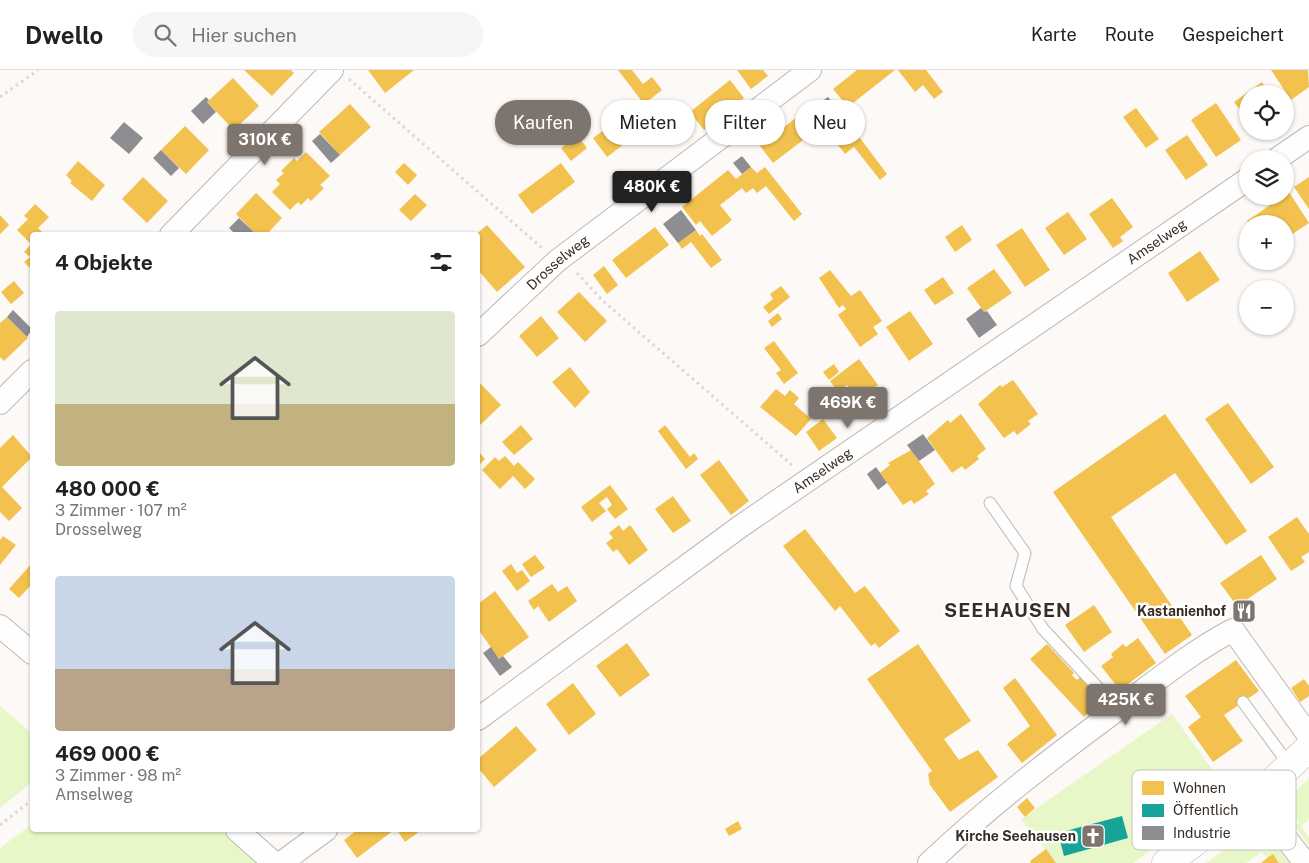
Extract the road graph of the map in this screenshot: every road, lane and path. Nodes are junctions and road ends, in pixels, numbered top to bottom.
1 (38, 70) edge
2 (332, 70) edge
3 (810, 70) edge
4 (0, 97) edge
5 (1309, 137) edge
6 (1290, 150) edge
7 (1239, 185) edge
8 (174, 232) edge
9 (480, 333) edge
10 (30, 373) edge
11 (0, 402) edge
12 (990, 503) dead end
13 (0, 626) edge
14 (30, 651) edge
15 (1243, 702) dead end
16 (1118, 709) junction
17 (480, 718) edge
18 (1309, 736) edge
19 (1299, 757) edge
20 (1285, 770) edge
21 (30, 802) edge
22 (0, 825) edge
23 (239, 832) edge
24 (323, 832) edge
25 (1184, 850) edge
26 (1296, 850) edge
27 (274, 863) edge
28 (281, 863) edge
29 (929, 863) edge
30 (1166, 863) edge
31 (1306, 863) edge

1 - 4 path
2 - 8 street
3 - 9 street, Drosselweg
5 - 6 street
7 - 17 street, Amselweg
10 - 11 street
12 - 16 lane
13 - 14 street
15 - 19 lane
16 - 18 street
16 - 29 street
19 - 20 street
21 - 22 path
23 - 27 street
24 - 28 street
25 - 30 street
26 - 31 street

